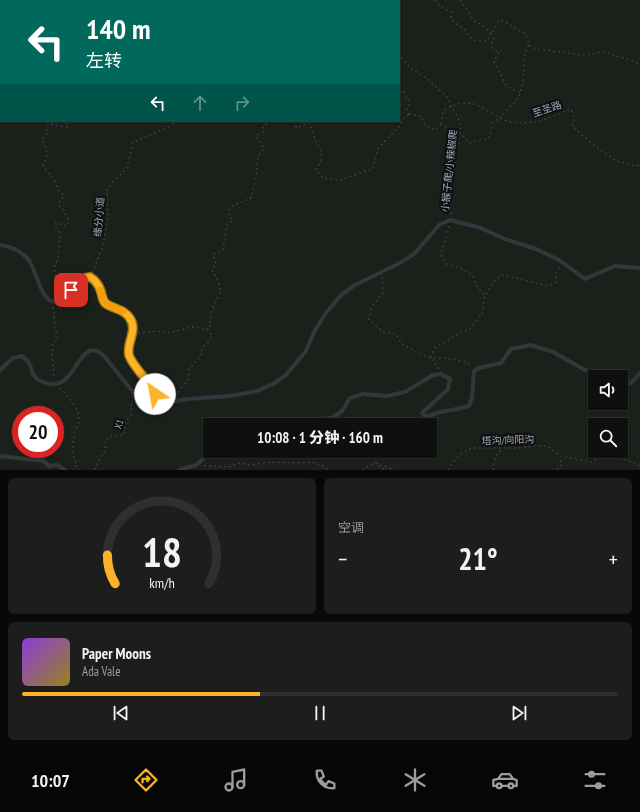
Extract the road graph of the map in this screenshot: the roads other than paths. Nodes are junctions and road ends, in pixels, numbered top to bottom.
1 (0, 245) edge
2 (640, 268) edge
3 (0, 370) edge
4 (588, 371) edge
5 (640, 373) edge
6 (628, 382) edge
7 (158, 401) junction
8 (332, 418) edge
9 (426, 418) edge
10 (426, 418) edge
11 (0, 456) edge
12 (205, 458) edge
13 (49, 466) junction
14 (44, 470) edge
15 (65, 470) edge
16 (179, 470) edge

1 - 7 lane
2 - 7 lane
3 - 7 lane
4 - 10 lane
5 - 6 lane
8 - 9 lane
11 - 13 lane
12 - 16 lane
13 - 14 lane
13 - 15 lane

